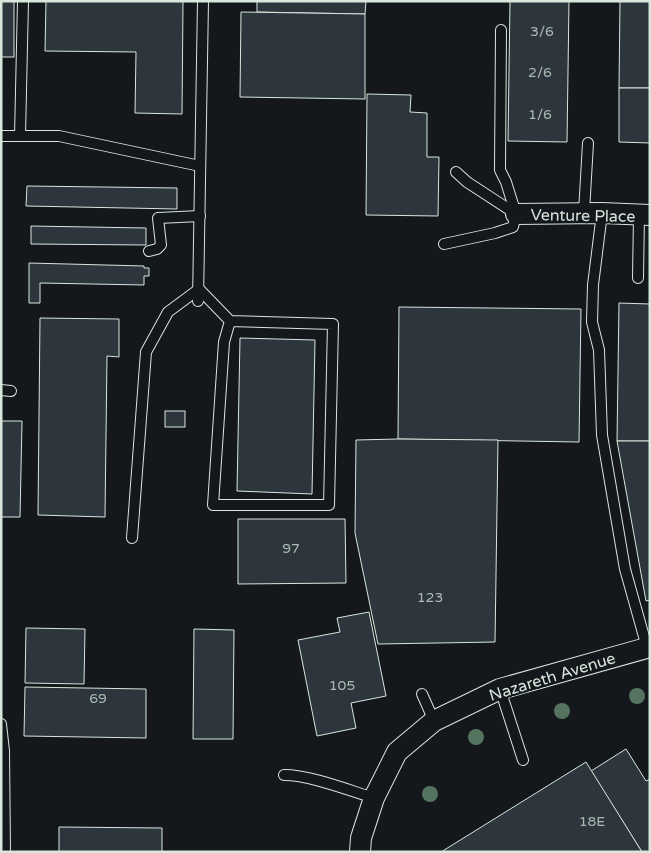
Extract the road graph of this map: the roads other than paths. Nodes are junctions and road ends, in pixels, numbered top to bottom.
1 (23, 1) edge
2 (203, 1) edge
3 (501, 30) dead end
4 (1, 136) edge
5 (20, 136) junction
6 (588, 143) dead end
7 (200, 166) junction
8 (456, 172) dead end
9 (593, 212) junction
10 (516, 214) junction
11 (644, 215) edge
12 (200, 216) junction
13 (444, 244) dead end
14 (149, 250) dead end
15 (638, 278) dead end
16 (198, 289) junction
17 (198, 301) dead end
18 (230, 321) junction
19 (132, 538) dead end
20 (649, 650) edge
21 (500, 689) junction
22 (422, 694) dead end
23 (434, 721) junction
24 (1, 724) edge
25 (523, 760) dead end
26 (284, 775) dead end
27 (374, 798) junction
28 (5, 852) edge
29 (360, 852) edge

1 - 5 lane
2 - 7 lane
3 - 10 lane
4 - 5 lane
5 - 7 lane
6 - 9 lane
7 - 12 lane
8 - 10 lane
9 - 10 street, Venture Place
9 - 11 street, Venture Place
9 - 20 lane
10 - 13 lane
11 - 15 lane
12 - 14 lane
12 - 16 lane
16 - 17 lane
16 - 18 lane
16 - 19 lane
18 - 18 lane
20 - 21 street, Nazareth Avenue
21 - 23 street, Nazareth Avenue
21 - 25 lane
22 - 23 lane
23 - 27 street, Nazareth Avenue
24 - 28 lane
26 - 27 lane
27 - 29 street, Nazareth Avenue

